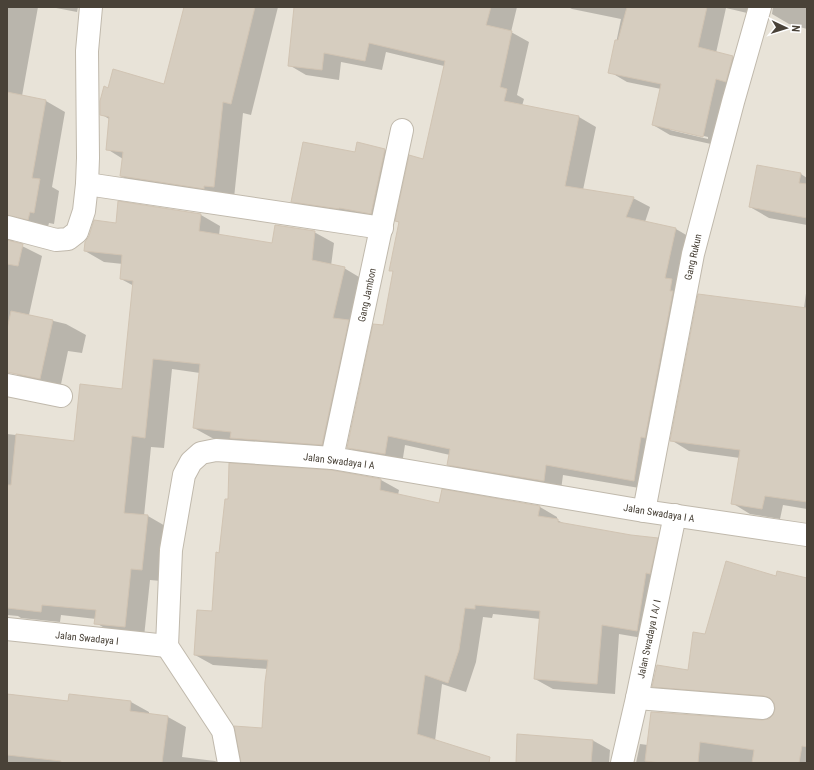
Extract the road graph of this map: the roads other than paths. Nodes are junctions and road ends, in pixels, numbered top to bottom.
1 (91, 7) edge
2 (760, 7) edge
3 (402, 130) dead end
4 (87, 184) junction
5 (7, 227) edge
6 (382, 228) junction
7 (8, 389) edge
8 (61, 396) dead end
9 (332, 458) junction
10 (644, 511) junction
11 (675, 515) junction
12 (807, 535) edge
13 (7, 630) edge
14 (166, 646) junction
15 (637, 698) junction
16 (763, 708) dead end
17 (229, 763) edge
18 (622, 763) edge

1 - 4 street
2 - 10 street, Gang Rukun
3 - 6 street, Gang Jambon
4 - 5 street
4 - 6 street
6 - 9 street, Gang Jambon
7 - 8 street
9 - 10 street, Jalan Swadaya I A
9 - 14 street, Jalan Swadaya I A
10 - 11 street, Jalan Swadaya I A
11 - 12 street, Jalan Swadaya I A
11 - 15 street, Jalan Swadaya I A/ I
13 - 14 street, Jalan Swadaya I
14 - 17 street
15 - 16 street
15 - 18 street, Jalan Swadaya I A/ I

